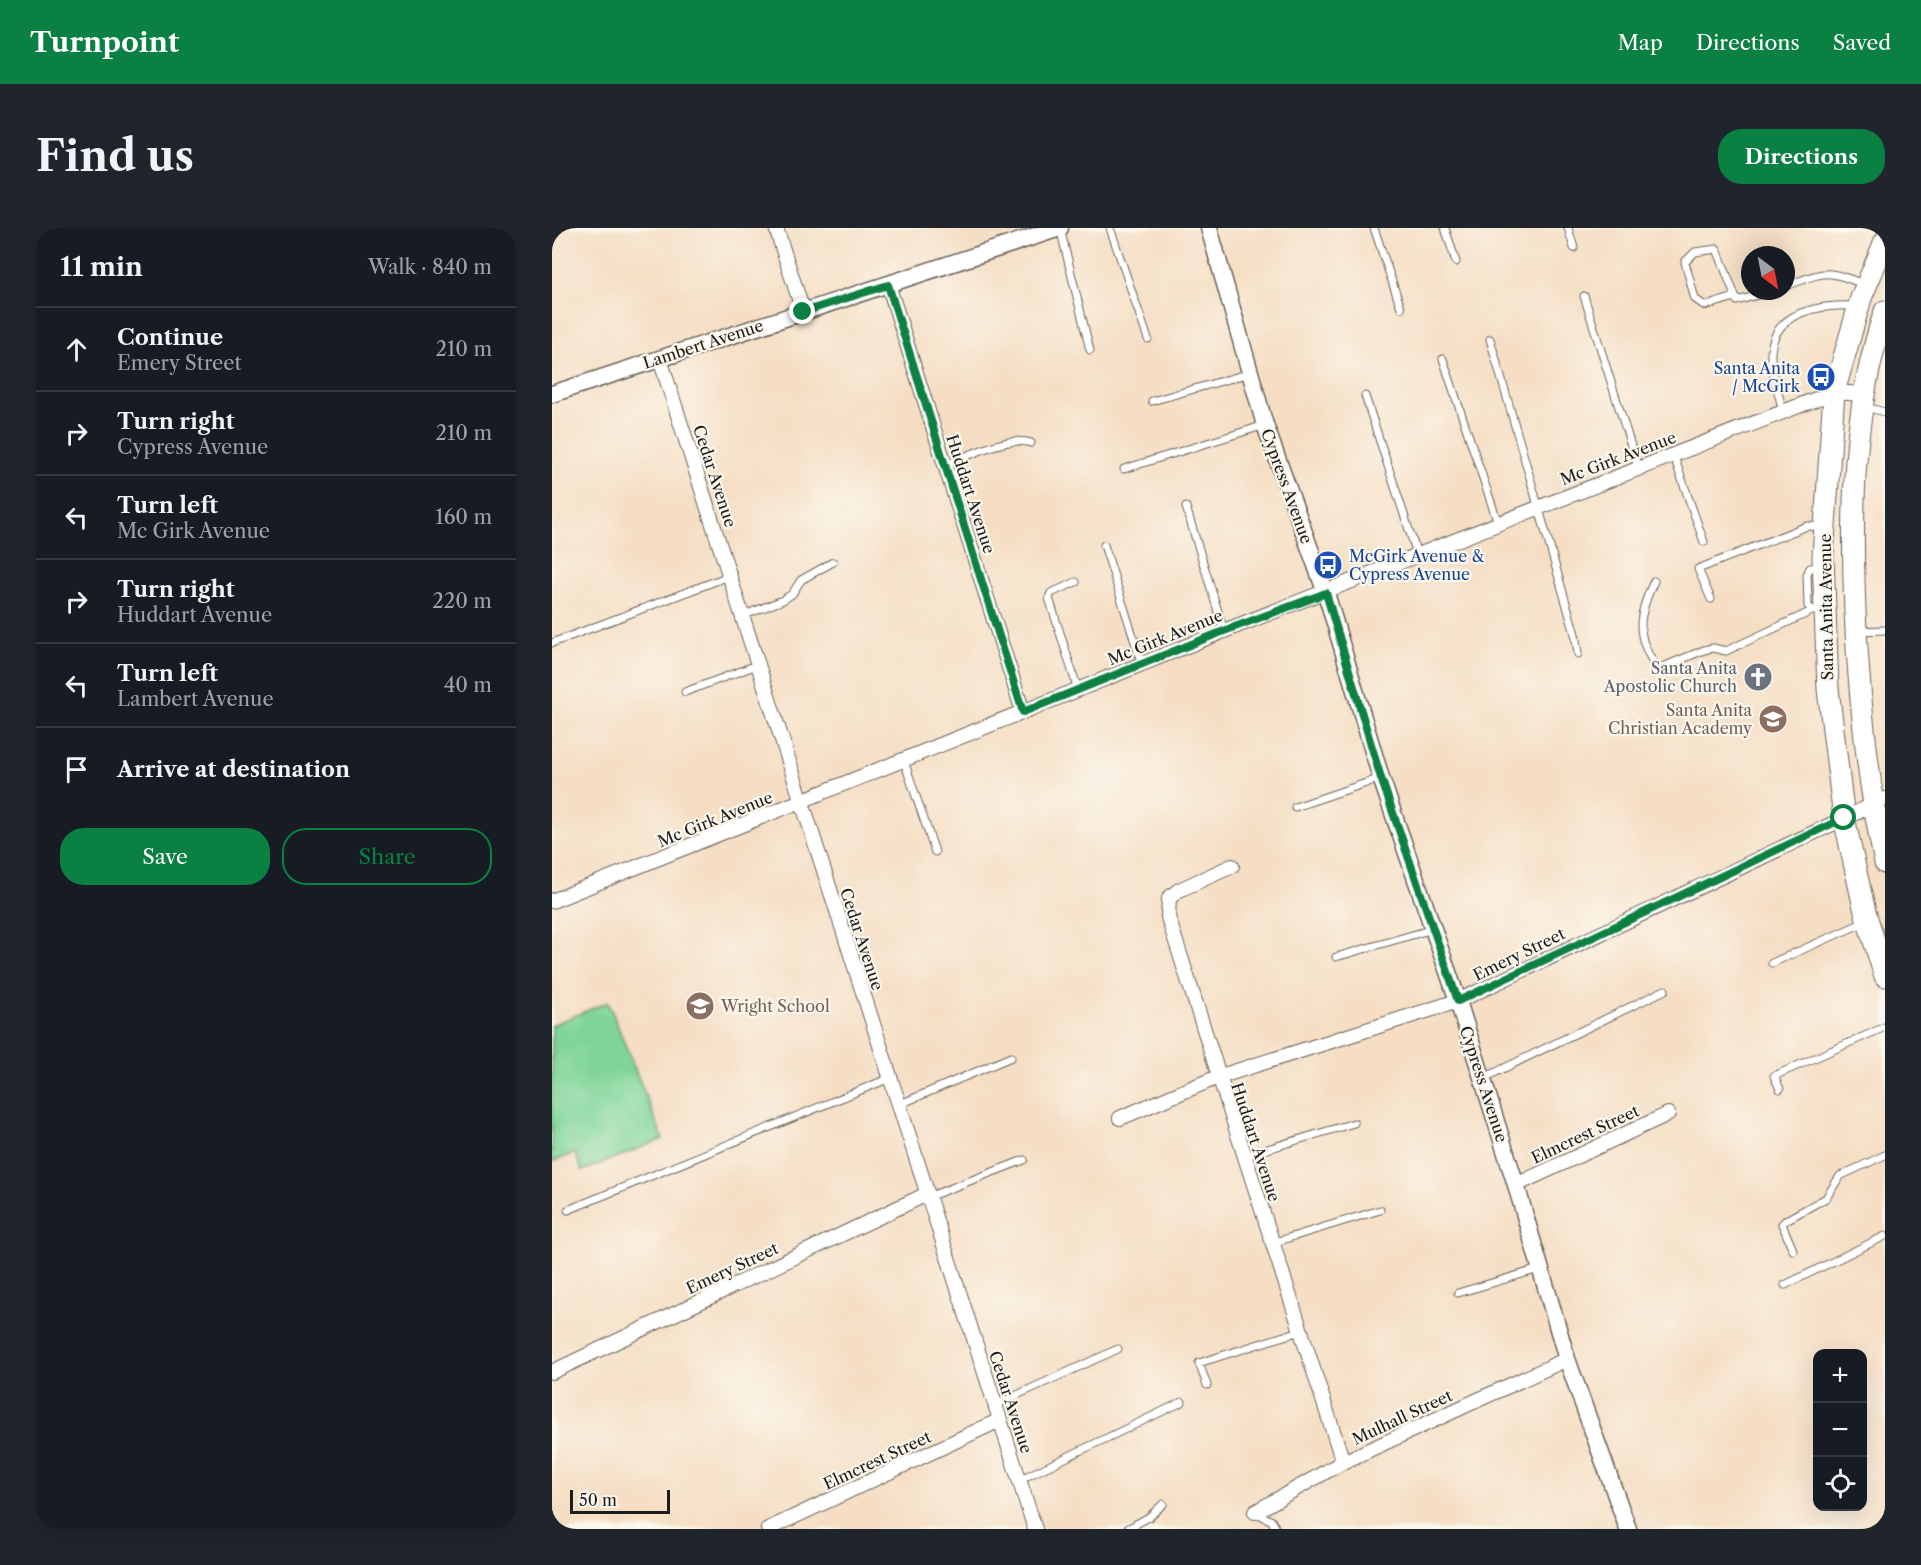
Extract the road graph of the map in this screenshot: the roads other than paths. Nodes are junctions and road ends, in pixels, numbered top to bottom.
1 (776, 228) edge
2 (1060, 228) edge
3 (1110, 228) edge
4 (1209, 228) edge
5 (1374, 228) edge
6 (1445, 228) edge
7 (1568, 228) edge
8 (1885, 241) edge
9 (1574, 248) dead end
10 (1456, 262) dead end
11 (1795, 283) edge
12 (888, 285) junction
13 (1866, 285) junction
14 (1584, 296) dead end
15 (1734, 297) junction
16 (1747, 300) edge
17 (1858, 306) junction
18 (1401, 308) dead end
19 (1885, 311) edge
20 (803, 312) junction
21 (1148, 339) dead end
22 (1490, 339) dead end
23 (1090, 350) dead end
24 (660, 358) junction
25 (1443, 359) dead end
26 (1250, 373) junction
27 (1834, 392) junction
28 (552, 394) edge
29 (1365, 396) dead end
30 (1862, 400) junction
31 (1152, 401) dead end
32 (1783, 412) junction
33 (1885, 412) edge
34 (1265, 425) junction
35 (1031, 443) dead end
36 (1673, 454) junction
37 (945, 465) junction
38 (1638, 468) junction
39 (1124, 469) dead end
40 (1539, 506) junction
41 (1185, 507) dead end
42 (1498, 523) junction
43 (1824, 527) junction
44 (1704, 542) dead end
45 (1104, 546) dead end
46 (1417, 554) junction
47 (833, 562) dead end
48 (729, 576) junction
49 (1654, 581) dead end
50 (1076, 582) dead end
51 (1326, 593) junction
52 (1711, 599) dead end
53 (1819, 611) junction
54 (742, 616) junction
55 (1885, 630) edge
56 (1224, 631) junction
57 (1856, 631) junction
58 (552, 643) edge
59 (1578, 654) dead end
60 (1142, 664) junction
61 (757, 665) junction
62 (1078, 690) junction
63 (685, 692) dead end
64 (1023, 712) junction
65 (904, 761) junction
66 (1381, 778) junction
67 (1879, 802) edge
68 (801, 803) junction
69 (1295, 807) dead end
70 (1844, 818) junction
71 (935, 852) dead end
72 (1885, 863) edge
73 (1232, 867) dead end
74 (552, 901) edge
75 (1867, 921) junction
76 (1433, 929) junction
77 (1336, 957) dead end
78 (1772, 963) dead end
79 (1885, 976) edge
80 (1665, 990) dead end
81 (1458, 1001) junction
82 (1885, 1027) edge
83 (1011, 1058) dead end
84 (1218, 1077) junction
85 (890, 1078) junction
86 (1482, 1079) junction
87 (1780, 1089) dead end
88 (898, 1105) junction
89 (1668, 1113) dead end
90 (1120, 1118) dead end
91 (1354, 1123) dead end
92 (1885, 1155) edge
93 (1244, 1157) junction
94 (1024, 1160) dead end
95 (1516, 1185) junction
96 (928, 1196) junction
97 (568, 1210) dead end
98 (1380, 1210) dead end
99 (1885, 1236) edge
100 (1272, 1243) junction
101 (1793, 1250) dead end
102 (1541, 1268) junction
103 (1785, 1285) dead end
104 (1458, 1293) dead end
105 (1300, 1331) junction
106 (1118, 1349) dead end
107 (1567, 1359) junction
108 (552, 1372) edge
109 (1207, 1385) dead end
110 (1182, 1402) dead end
111 (995, 1405) junction
112 (999, 1420) junction
113 (1343, 1462) junction
114 (1019, 1480) junction
115 (1162, 1504) dead end
116 (1255, 1512) joint
117 (768, 1529) edge
118 (1035, 1529) edge
119 (1127, 1529) edge
120 (1276, 1529) edge
121 (1628, 1529) edge

1 - 20 street
2 - 12 street, Lambert Avenue
2 - 23 lane
3 - 21 lane
4 - 26 street, Cypress Avenue
5 - 18 lane
6 - 10 lane
7 - 9 lane
8 - 13 main road, Santa Anita Avenue
11 - 13 lane
12 - 20 street, Lambert Avenue
12 - 37 street, Huddart Avenue
13 - 17 main road, Santa Anita Avenue
14 - 38 lane
15 - 15 lane
15 - 16 lane
17 - 27 main road, Santa Anita Avenue
17 - 32 lane
19 - 30 main road, Santa Anita Avenue
20 - 24 street, Lambert Avenue
22 - 40 lane
24 - 28 street, Lambert Avenue
24 - 48 street, Cedar Avenue
25 - 42 lane
26 - 31 lane
26 - 34 street, Cypress Avenue
27 - 30 street, Mc Girk Avenue
27 - 32 street, Mc Girk Avenue
27 - 43 main road, Santa Anita Avenue
29 - 46 lane
30 - 33 lane
30 - 57 main road, Santa Anita Avenue
32 - 36 street, Mc Girk Avenue
34 - 39 lane
34 - 51 street, Cypress Avenue
35 - 37 lane
36 - 38 street, Mc Girk Avenue
36 - 44 lane
37 - 64 street, Huddart Avenue
38 - 40 street, Mc Girk Avenue
40 - 42 street, Mc Girk Avenue
40 - 59 lane
41 - 56 lane
42 - 46 street, Mc Girk Avenue
43 - 52 lane
43 - 53 main road, Santa Anita Avenue
45 - 60 lane
46 - 51 street, Mc Girk Avenue
47 - 54 lane
48 - 54 street, Cedar Avenue
48 - 58 lane
49 - 53 lane
50 - 62 lane
51 - 56 street, Mc Girk Avenue
51 - 66 street, Cypress Avenue
53 - 70 main road, Santa Anita Avenue
54 - 61 street, Cedar Avenue
55 - 57 lane
56 - 60 street, Mc Girk Avenue
57 - 67 main road, Santa Anita Avenue
60 - 62 street, Mc Girk Avenue
61 - 63 lane
61 - 68 street, Cedar Avenue
62 - 64 street, Mc Girk Avenue
64 - 65 street, Mc Girk Avenue
65 - 68 street, Mc Girk Avenue
65 - 71 lane
66 - 69 lane
66 - 76 street, Cypress Avenue
67 - 70 street, Emery Street
67 - 72 main road, Santa Anita Avenue
68 - 74 street, Mc Girk Avenue
68 - 85 street, Cedar Avenue
70 - 75 main road, Santa Anita Avenue
70 - 81 street, Emery Street
73 - 84 street, Huddart Avenue
75 - 78 lane
75 - 79 main road, Santa Anita Avenue
76 - 77 lane
76 - 81 street, Cypress Avenue
80 - 86 lane
81 - 84 street, Emery Street
81 - 86 street, Cypress Avenue
82 - 87 lane
83 - 88 lane
84 - 90 street, Emery Street
84 - 93 street, Huddart Avenue
85 - 88 street, Cedar Avenue
85 - 97 lane
86 - 95 street, Cypress Avenue
88 - 96 street, Cedar Avenue
89 - 95 street, Elmcrest Street
91 - 93 lane
92 - 101 lane
93 - 100 street, Huddart Avenue
94 - 96 lane
95 - 102 street, Cypress Avenue
96 - 108 street, Emery Street
96 - 111 street, Cedar Avenue
98 - 100 lane
99 - 103 lane
100 - 105 street, Huddart Avenue
102 - 104 lane
102 - 107 street, Cypress Avenue
105 - 109 lane
105 - 113 street, Huddart Avenue
106 - 111 lane
107 - 113 street, Mulhall Street
107 - 121 street, Cypress Avenue
110 - 114 lane
111 - 112 street, Cedar Avenue
112 - 114 street, Cedar Avenue
112 - 117 street, Elmcrest Street
113 - 116 street, Mulhall Street
114 - 118 street, Cedar Avenue
115 - 119 lane
116 - 120 lane

